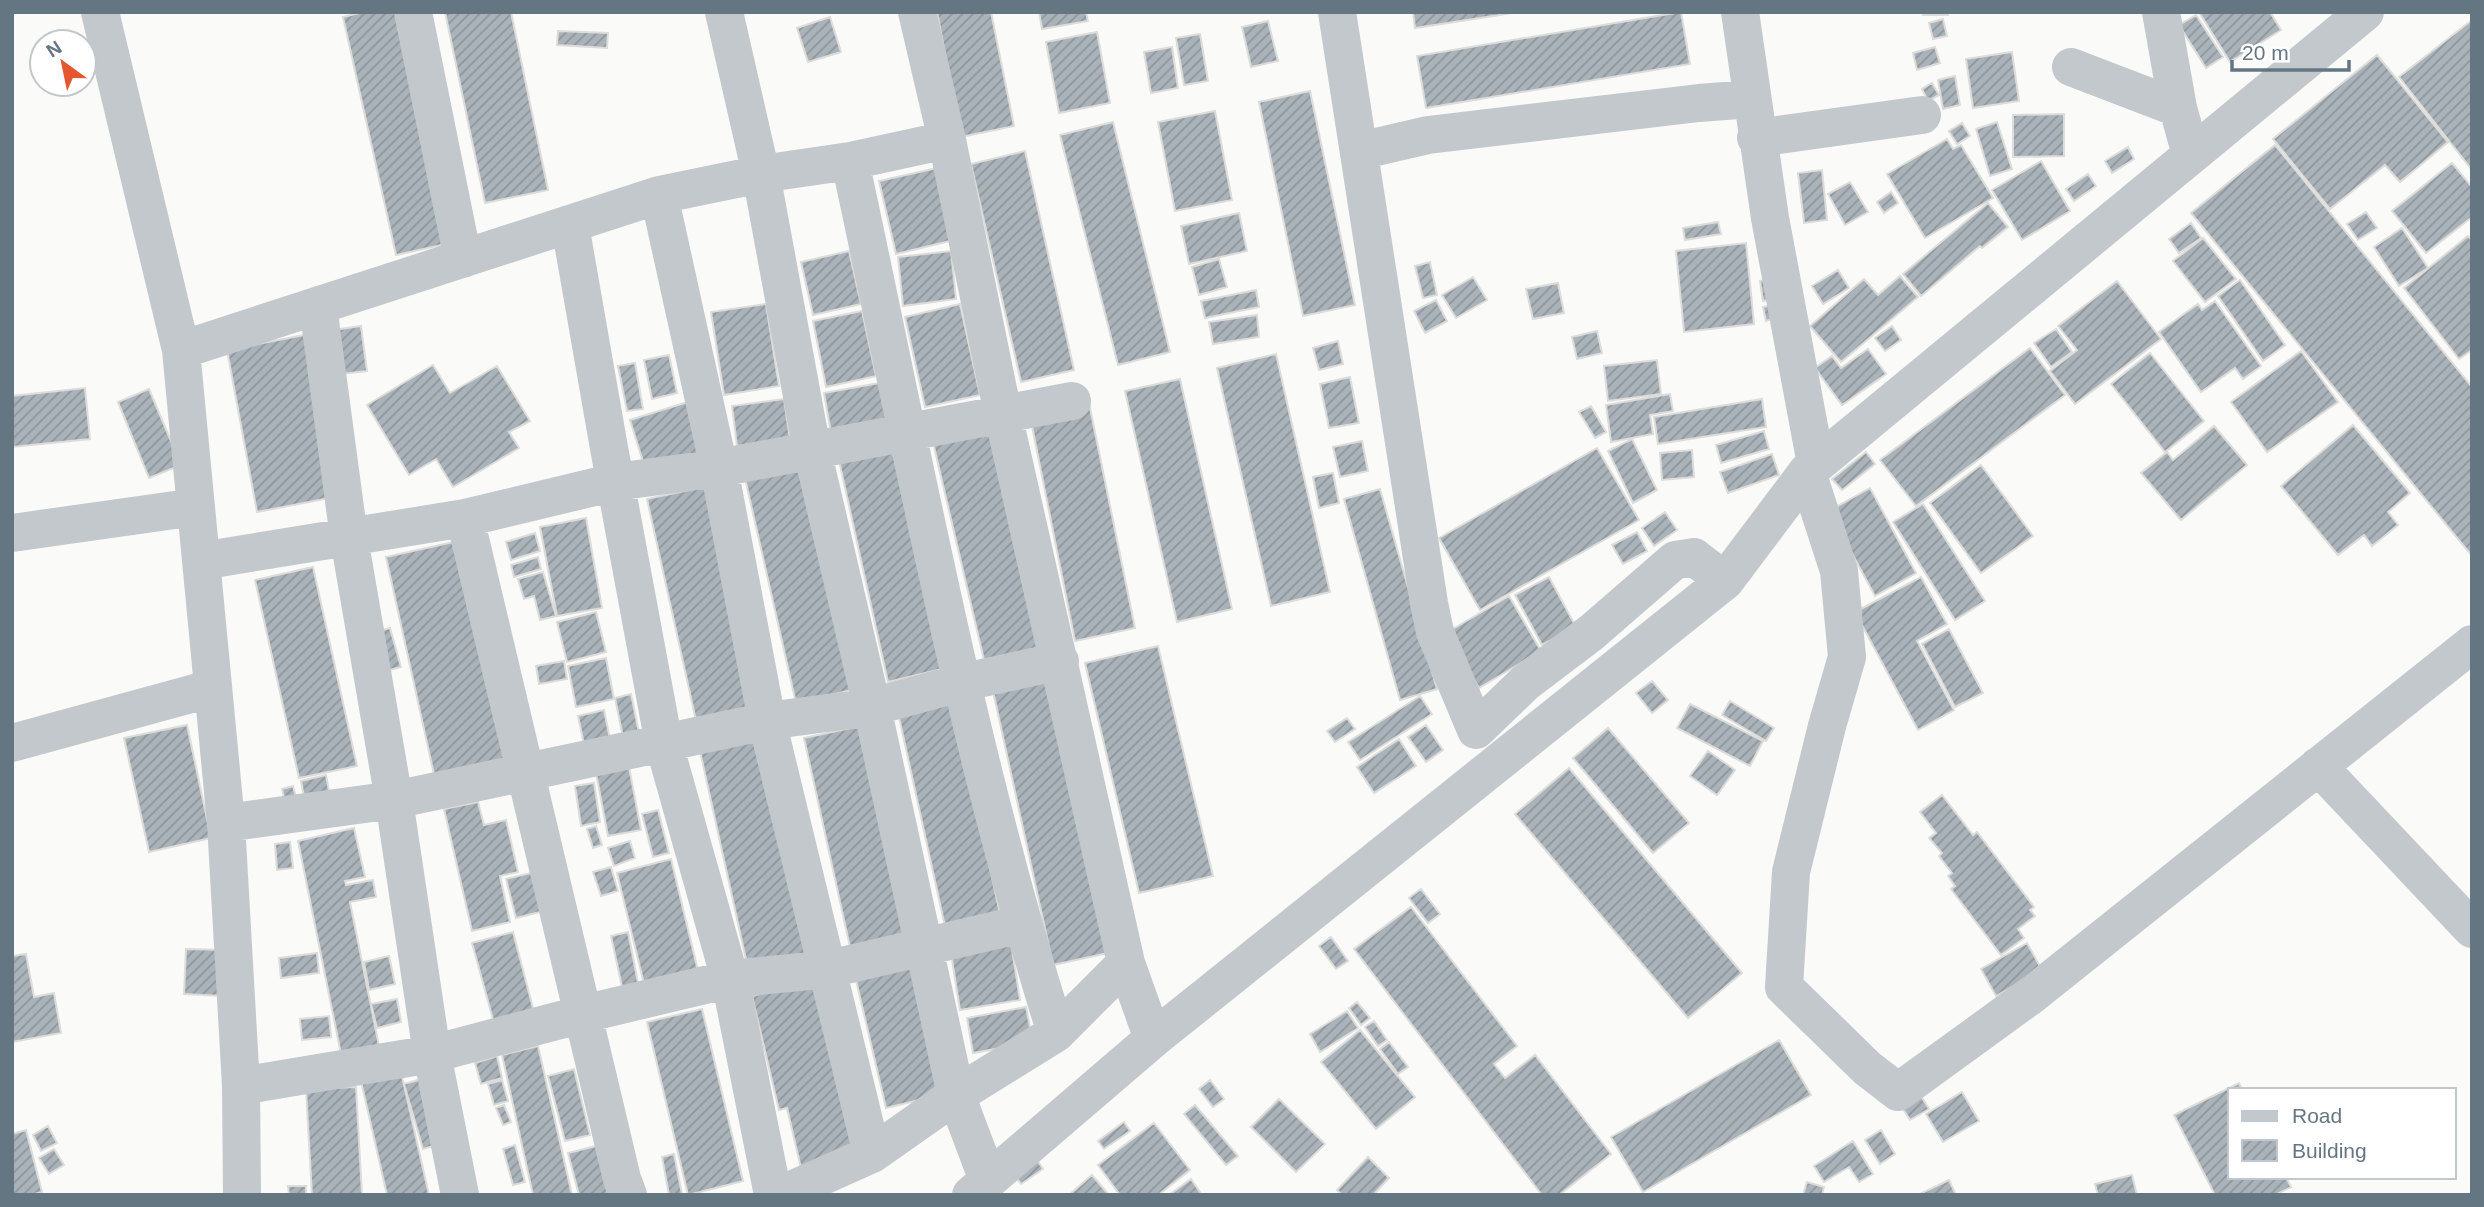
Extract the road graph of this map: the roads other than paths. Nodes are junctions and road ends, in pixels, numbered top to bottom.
1 (100, 12) edge
2 (413, 12) edge
3 (724, 12) edge
4 (917, 12) edge
5 (1337, 12) edge
6 (1740, 12) edge
7 (2161, 12) edge
8 (2365, 12) edge
9 (2071, 67) dead end
10 (1751, 99) junction
11 (2178, 108) junction
12 (1922, 115) dead end
13 (1756, 138) junction
14 (947, 140) junction
15 (1359, 151) junction
16 (2192, 155) junction
17 (850, 161) junction
18 (761, 174) junction
19 (659, 195) junction
20 (570, 225) junction
21 (463, 259) junction
22 (318, 306) junction
23 (181, 350) junction
24 (1072, 401) dead end
25 (1003, 414) junction
26 (908, 432) junction
27 (812, 450) junction
28 (719, 468) junction
29 (1812, 468) junction
30 (615, 482) junction
31 (196, 507) junction
32 (465, 518) junction
33 (12, 533) edge
34 (349, 538) junction
35 (201, 561) junction
36 (1725, 581) junction
37 (2472, 644) edge
38 (1060, 661) junction
39 (960, 683) junction
40 (213, 688) junction
41 (872, 707) junction
42 (767, 721) junction
43 (12, 743) edge
44 (664, 744) junction
45 (2318, 766) junction
46 (525, 771) junction
47 (394, 800) junction
48 (226, 824) junction
49 (1022, 924) junction
50 (2472, 929) edge
51 (923, 948) junction
52 (1126, 963) junction
53 (829, 969) junction
54 (730, 979) junction
55 (583, 1014) junction
56 (1056, 1033) junction
57 (1153, 1039) junction
58 (432, 1054) junction
59 (241, 1086) junction
60 (956, 1095) junction
61 (872, 1154) junction
62 (979, 1187) edge
63 (242, 1195) edge
64 (460, 1195) edge
65 (628, 1195) edge
66 (773, 1195) edge
67 (780, 1195) edge

1 - 23 street
2 - 21 street
3 - 18 street
4 - 14 street
5 - 15 street
6 - 10 street
7 - 11 street
8 - 16 street
9 - 11 street
10 - 13 street
10 - 15 street
11 - 16 street
12 - 13 street
13 - 29 street
14 - 17 street
14 - 25 street
15 - 36 street
16 - 29 street
17 - 18 street
17 - 26 street
18 - 19 street
18 - 27 street
19 - 20 street
19 - 28 street
20 - 21 street
20 - 30 street
21 - 22 street
22 - 23 street
22 - 34 street
23 - 31 street
24 - 25 street
25 - 26 street
25 - 38 street
26 - 27 street
26 - 39 street
27 - 28 street
27 - 41 street
28 - 30 street
28 - 42 street
29 - 36 street
29 - 45 street
30 - 32 street
30 - 44 street
31 - 33 street
31 - 35 street
32 - 34 street
32 - 46 street
34 - 35 street
34 - 47 street
35 - 40 street
36 - 57 street
37 - 45 street
38 - 39 street
38 - 52 street
39 - 41 street
39 - 49 street
40 - 43 street
40 - 48 street
41 - 42 street
41 - 51 street
42 - 44 street
42 - 53 street
44 - 46 street
44 - 54 street
45 - 50 street
46 - 47 street
46 - 55 street
47 - 48 street
47 - 58 street
48 - 59 street
49 - 51 street
49 - 56 street
51 - 53 street
51 - 60 street
52 - 56 street
52 - 57 street
53 - 54 street
53 - 61 street
54 - 55 street
54 - 66 street
55 - 58 street
55 - 65 street
56 - 60 street
57 - 62 street
58 - 59 street
58 - 64 street
59 - 63 street
60 - 61 street
60 - 62 street
61 - 67 street

